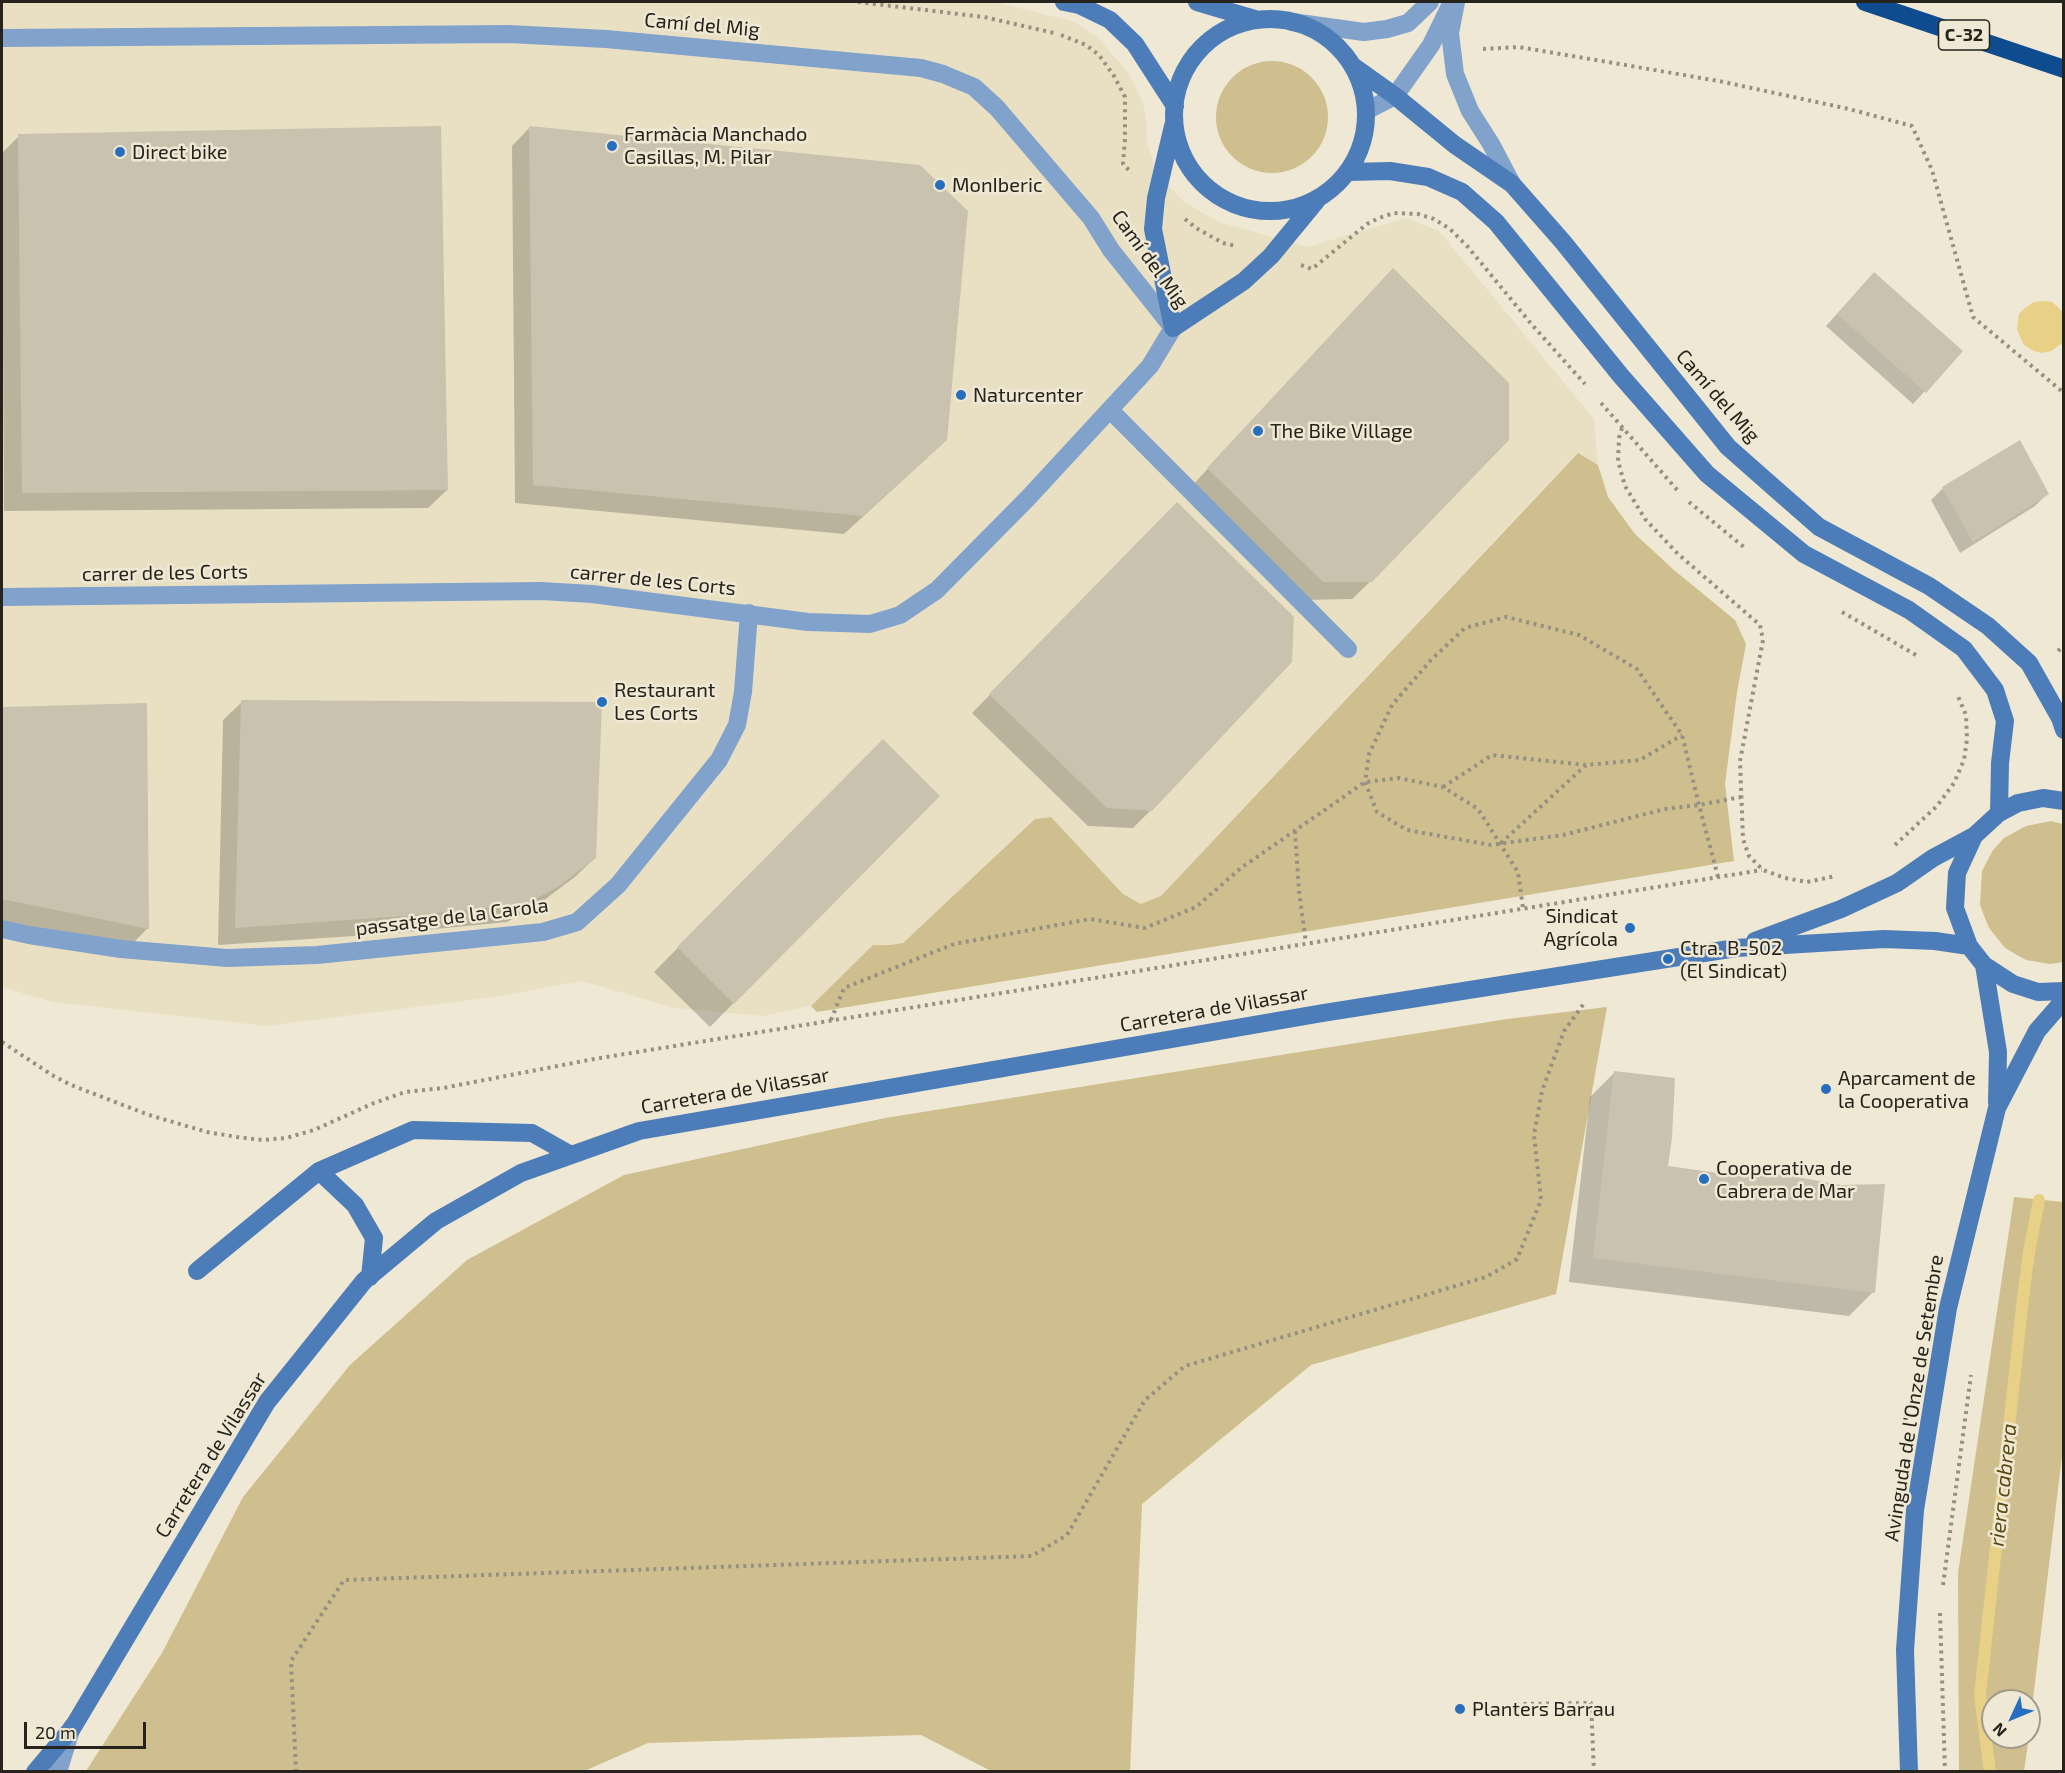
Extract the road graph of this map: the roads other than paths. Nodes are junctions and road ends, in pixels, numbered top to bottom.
1 (1064, 2) edge
2 (1197, 2) edge
3 (1430, 2) edge
4 (1454, 2) edge
5 (1865, 2) edge
6 (1260, 20) junction
7 (1292, 22) junction
8 (2, 38) edge
9 (1353, 66) junction
10 (2064, 69) edge
11 (1395, 96) junction
12 (1366, 111) junction
13 (1174, 114) junction
14 (1348, 172) junction
15 (1512, 184) junction
16 (1318, 199) junction
17 (1173, 328) junction
18 (1110, 410) junction
19 (2, 597) edge
20 (749, 614) junction
21 (1348, 649) dead end
22 (2064, 730) edge
23 (2064, 801) edge
24 (1999, 813) junction
25 (1974, 837) junction
26 (2, 929) edge
27 (1969, 946) junction
28 (1736, 948) junction
29 (1984, 965) junction
30 (2064, 991) edge
31 (2064, 1000) edge
32 (1997, 1108) junction
33 (571, 1155) junction
34 (320, 1171) junction
35 (197, 1271) dead end
36 (370, 1277) junction
37 (73, 1727) junction
38 (34, 1772) edge
39 (58, 1772) edge
40 (1909, 1772) edge

1 - 13 street
2 - 6 street
3 - 7 street
4 - 11 street
4 - 15 street
5 - 10 highway, C-32
6 - 7 street
6 - 13 street
7 - 9 street
8 - 17 street, Camí del Mig
9 - 11 street, Camí del Mig
9 - 12 street
11 - 12 street
11 - 15 street, Camí del Mig
12 - 14 street
13 - 16 street
13 - 17 street
14 - 16 street
14 - 24 street
15 - 22 street, Camí del Mig
16 - 17 street
17 - 18 street, carrer de les Corts
18 - 20 street, carrer de les Corts
18 - 21 street
19 - 20 street, carrer de les Corts
20 - 26 street, passatge de la Carola
23 - 24 street
24 - 25 street
25 - 27 street
25 - 28 street
27 - 28 street
27 - 29 street
28 - 33 street, Carretera de Vilassar
29 - 30 street
29 - 32 street, Avinguda de l'Onze de Setembre
31 - 32 street, Avinguda de l'Onze de Setembre
32 - 40 street, Avinguda de l'Onze de Setembre
33 - 34 street
33 - 36 street, Carretera de Vilassar
34 - 35 street
34 - 36 street
36 - 37 street, Carretera de Vilassar
37 - 38 street, Carretera de Vilassar
37 - 39 street

